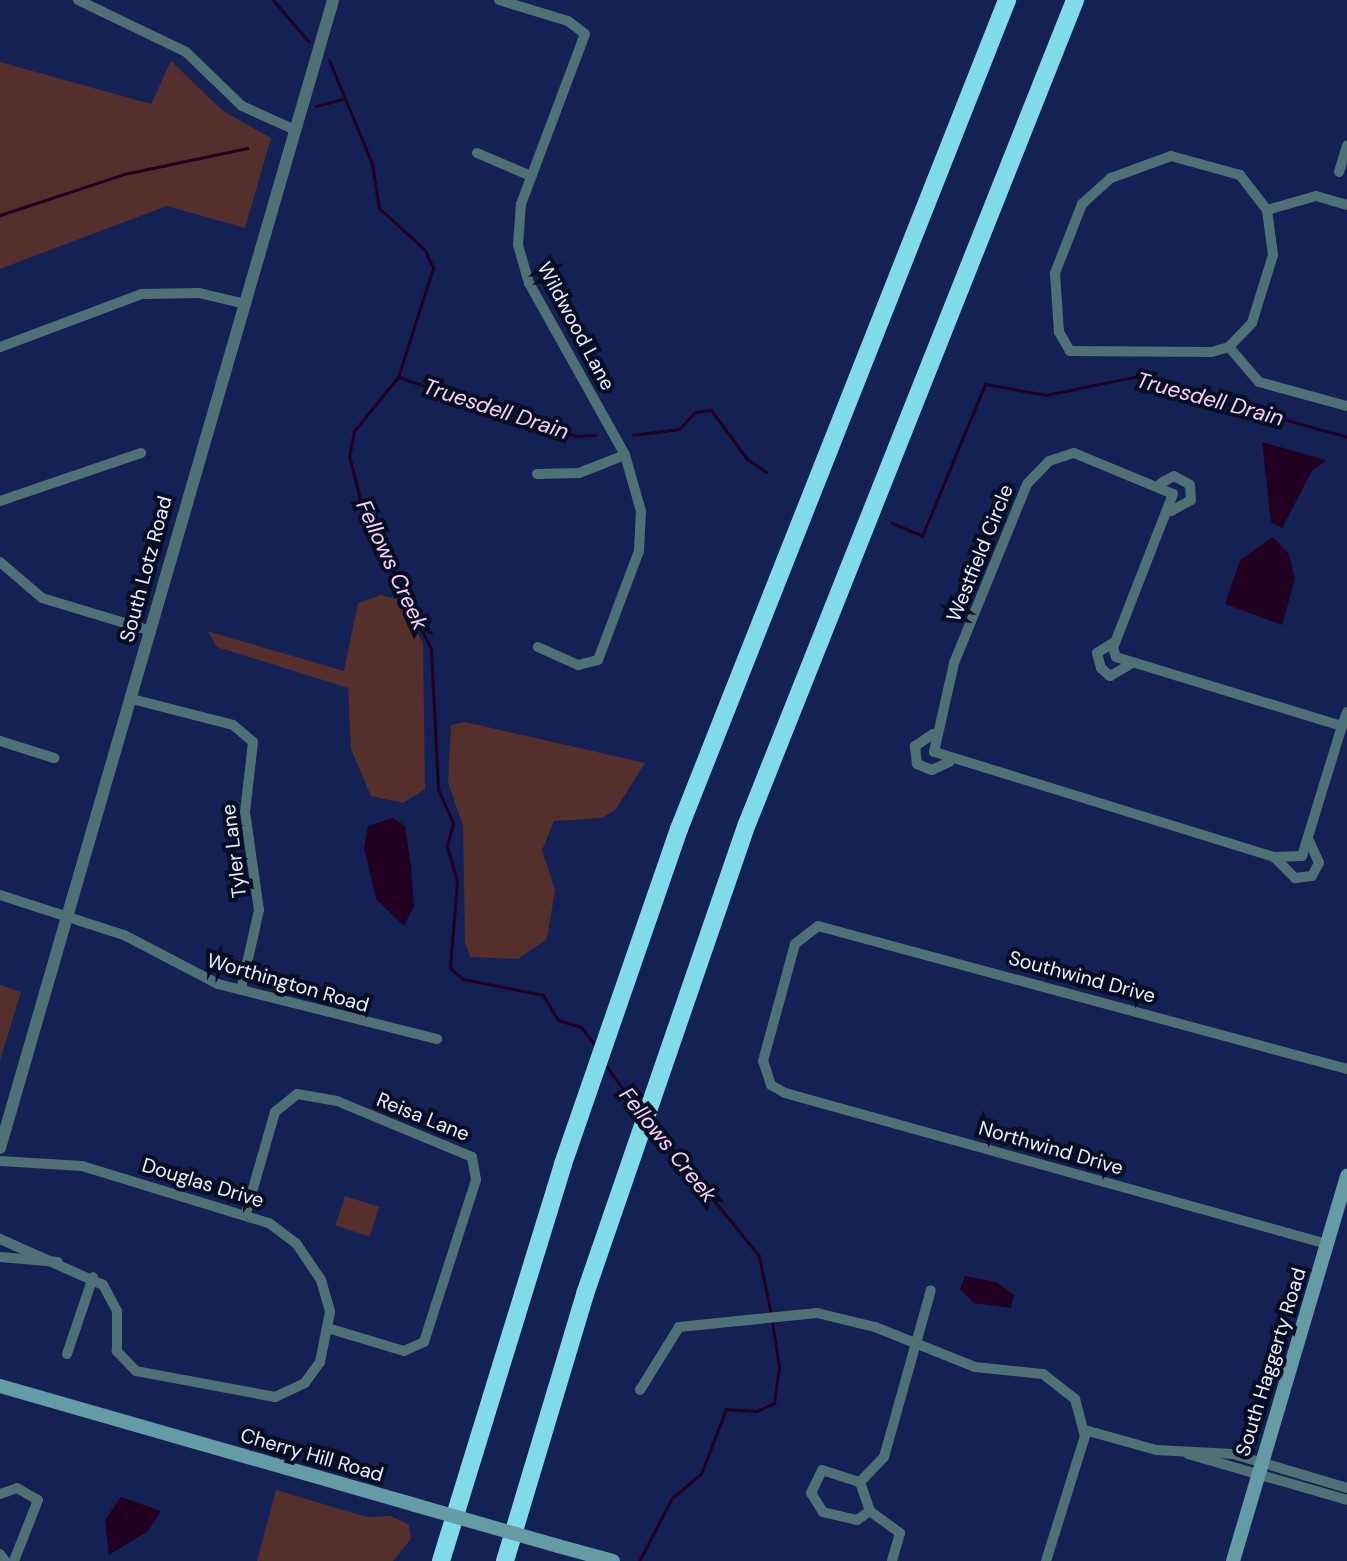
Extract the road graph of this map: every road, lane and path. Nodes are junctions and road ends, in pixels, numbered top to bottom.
1 (78, 0) edge
2 (333, 0) edge
3 (499, 0) edge
4 (1007, 0) edge
5 (1075, 0) edge
6 (293, 129) junction
7 (1347, 145) edge
8 (477, 153) dead end
9 (1339, 172) dead end
10 (531, 176) junction
11 (1347, 205) edge
12 (1267, 210) junction
13 (241, 303) junction
14 (0, 347) edge
15 (1229, 347) junction
16 (1347, 406) edge
17 (141, 453) dead end
18 (625, 455) junction
19 (537, 474) dead end
20 (1161, 483) junction
21 (0, 501) edge
22 (1171, 511) junction
23 (0, 562) edge
24 (151, 631) junction
25 (1116, 641) junction
26 (538, 647) dead end
27 (1131, 664) junction
28 (132, 699) junction
29 (1347, 712) edge
30 (1345, 727) edge
31 (933, 734) junction
32 (0, 741) edge
33 (54, 758) dead end
34 (949, 762) junction
35 (1308, 838) junction
36 (1274, 857) junction
37 (0, 895) edge
38 (68, 915) junction
39 (241, 990) junction
40 (437, 1039) dead end
41 (1347, 1069) edge
42 (769, 1081) joint
43 (0, 1148) edge
44 (0, 1161) edge
45 (1347, 1175) edge
46 (246, 1213) junction
47 (0, 1239) edge
48 (1327, 1244) junction
49 (0, 1257) edge
50 (60, 1261) junction
51 (93, 1277) junction
52 (931, 1290) dead end
53 (328, 1328) junction
54 (916, 1346) junction
55 (67, 1354) dead end
56 (0, 1386) edge
57 (640, 1390) dead end
58 (1085, 1430) junction
59 (1188, 1454) junction
60 (1263, 1461) junction
61 (1258, 1479) junction
62 (860, 1482) junction
63 (1347, 1488) edge
64 (0, 1494) edge
65 (1347, 1500) edge
66 (870, 1511) junction
67 (0, 1554) edge
68 (5, 1561) edge
69 (14, 1561) edge
70 (441, 1561) edge
71 (505, 1561) edge
72 (611, 1561) edge
73 (892, 1561) edge
74 (1046, 1561) edge
75 (1233, 1561) edge

1 - 6 street
2 - 6 street, South Lotz Road
3 - 10 street, Wildwood Lane
4 - 70 highway
5 - 71 highway
6 - 13 street, South Lotz Road
7 - 9 street
8 - 10 street
10 - 18 street, Wildwood Lane
11 - 12 street
12 - 15 street
12 - 15 street
13 - 14 street
13 - 24 street, South Lotz Road
15 - 16 street
17 - 21 street
18 - 19 street
18 - 26 street, Wildwood Lane
20 - 22 street
20 - 22 street, Westfield Circle
20 - 31 street, Westfield Circle
22 - 25 street, Westfield Circle
23 - 24 street
24 - 28 street, South Lotz Road
25 - 27 street
25 - 27 street, Westfield Circle
27 - 30 street, Westfield Circle
28 - 38 street, South Lotz Road
28 - 39 street, Tyler Lane
29 - 30 street
30 - 35 street, Westfield Circle
31 - 34 street
31 - 34 street, Westfield Circle
32 - 33 street
34 - 36 street, Westfield Circle
35 - 36 street
35 - 36 street, Westfield Circle
37 - 38 street, Worthington Road
38 - 39 street, Worthington Road
38 - 43 street, South Lotz Road
39 - 40 street, Worthington Road
41 - 42 street, Southwind Drive
42 - 48 street, Northwind Drive
44 - 46 street, Douglas Drive
45 - 48 main road, South Haggerty Road
46 - 53 street, Douglas Drive
46 - 53 street, Reisa Lane
47 - 50 street, Douglas Drive
48 - 60 main road, South Haggerty Road
49 - 50 street, Douglas Drive
50 - 51 street, Douglas Drive
51 - 53 street, Douglas Drive
51 - 55 street
52 - 54 street
54 - 57 street
54 - 58 street
54 - 62 street
56 - 72 main road, Cherry Hill Road, bridge
58 - 59 street
58 - 74 street
59 - 60 street
59 - 61 street
60 - 61 main road, South Haggerty Road
60 - 63 street
61 - 65 street
61 - 75 main road, South Haggerty Road
62 - 66 street
62 - 66 street
64 - 69 street
66 - 73 street
67 - 68 street

